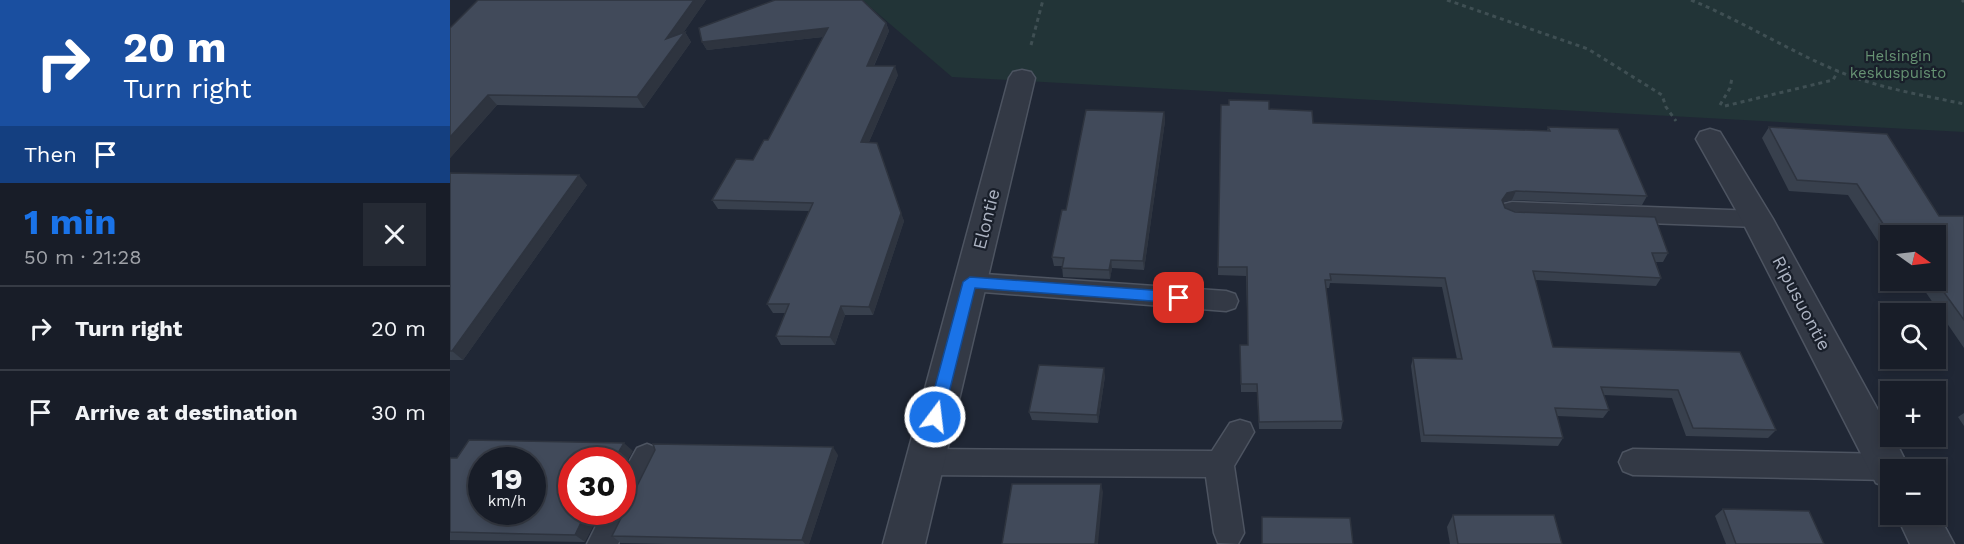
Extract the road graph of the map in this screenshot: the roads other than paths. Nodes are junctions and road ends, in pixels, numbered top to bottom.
1 (1022, 78) road end
2 (1710, 138) road end
3 (1512, 210) edge
4 (1757, 219) junction
5 (970, 282) junction
6 (1226, 301) dead end
7 (1240, 432) dead end
8 (647, 457) dead end
9 (1885, 459) edge
10 (923, 462) junction
11 (1633, 462) dead end
12 (1219, 464) junction
13 (1880, 468) edge
14 (636, 478) edge
15 (612, 525) edge
16 (1922, 525) edge
17 (1229, 533) dead end
18 (602, 544) edge
19 (904, 544) edge
20 (1933, 544) edge

1 - 5 street, Elontie
2 - 4 street, Ripusuontie
3 - 4 lane
4 - 9 street, Ripusuontie
5 - 6 lane
5 - 10 street, Elontie
7 - 12 lane
8 - 14 lane
10 - 12 lane
10 - 19 street, Elontie
11 - 13 lane
12 - 17 lane
15 - 18 lane
16 - 20 street

